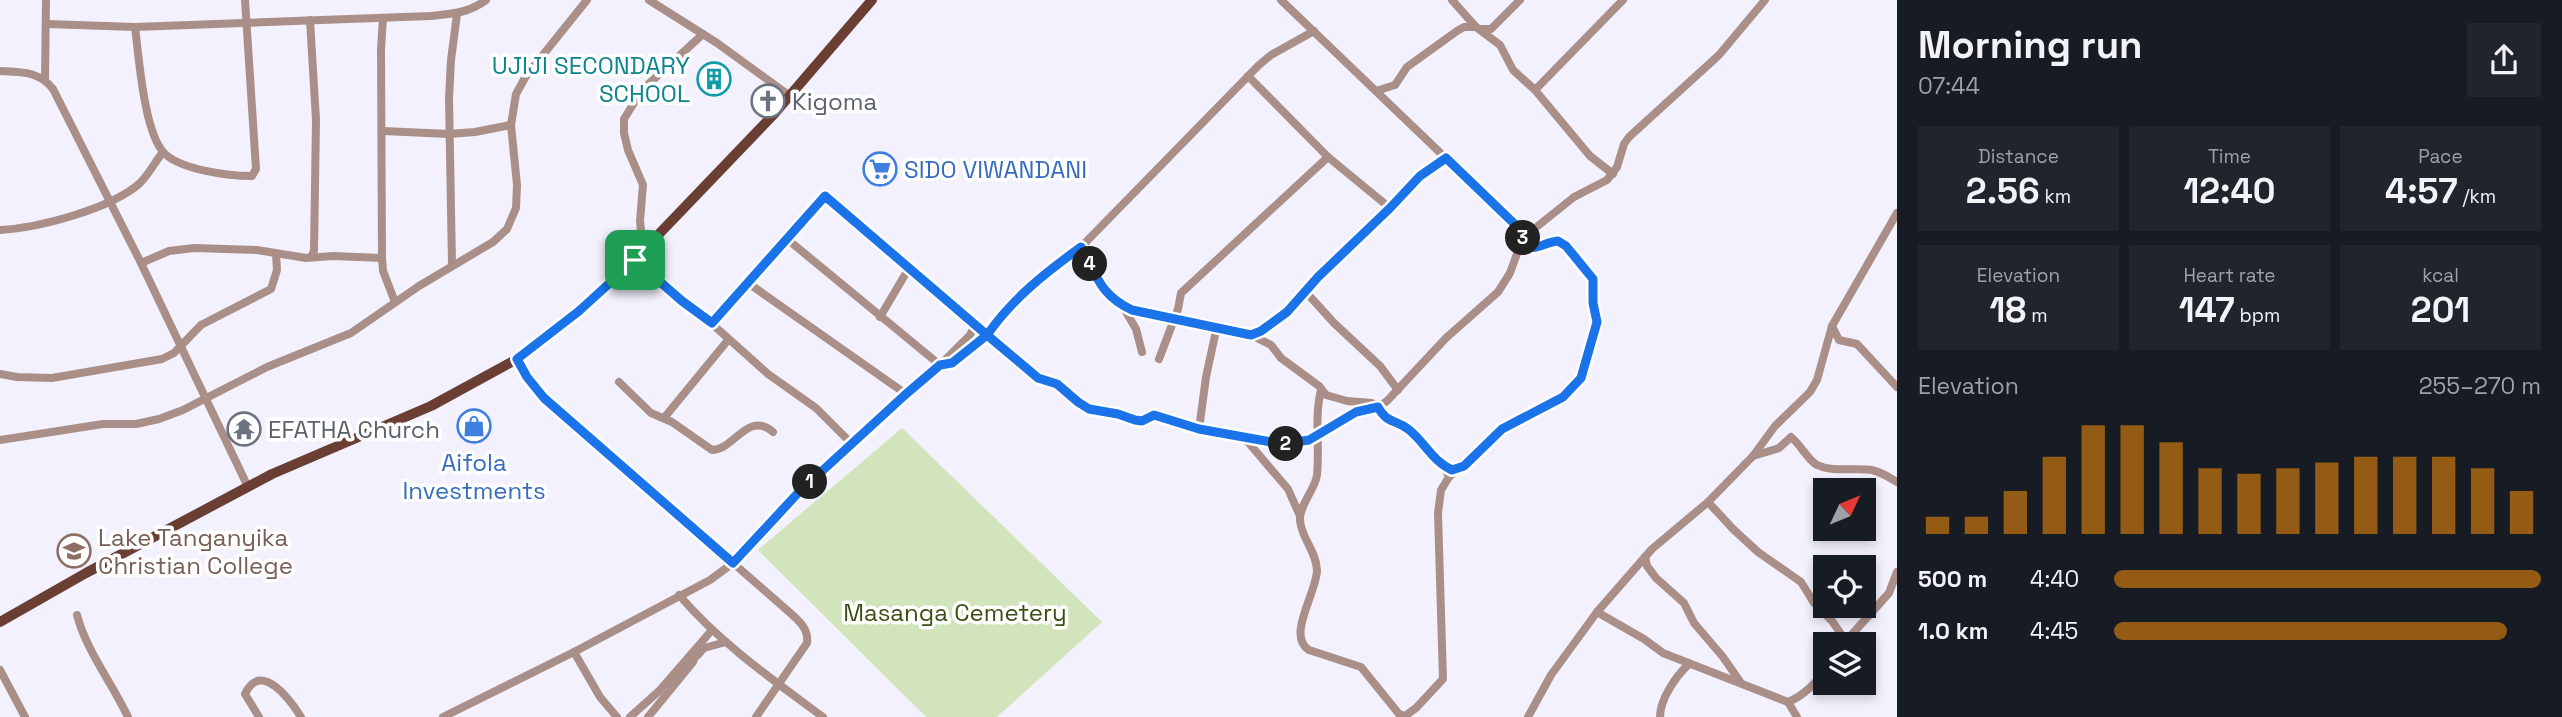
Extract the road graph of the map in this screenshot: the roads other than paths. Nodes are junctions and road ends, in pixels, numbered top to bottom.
1 (46, 0) edge
2 (245, 0) edge
3 (486, 0) edge
4 (587, 0) edge
5 (649, 0) edge
6 (872, 0) edge
7 (1281, 0) edge
8 (1452, 0) edge
9 (1520, 0) edge
10 (1623, 0) edge
11 (1765, 0) edge
12 (457, 14) junction
13 (383, 18) junction
14 (310, 20) junction
15 (47, 24) junction
16 (248, 24) junction
17 (135, 27) junction
18 (1478, 28) junction
19 (1314, 31) junction
20 (703, 34) junction
21 (0, 71) edge
22 (1248, 76) junction
23 (45, 80) junction
24 (1535, 90) junction
25 (1376, 91) junction
26 (790, 96) junction
27 (511, 125) junction
28 (383, 131) junction
29 (449, 134) junction
30 (163, 152) junction
31 (1328, 157) junction
32 (1446, 158) junction
33 (1613, 174) junction
34 (108, 201) junction
35 (1390, 208) junction
36 (1897, 213) edge
37 (0, 230) edge
38 (1525, 234) junction
39 (787, 239) junction
40 (1521, 243) junction
41 (1081, 247) junction
42 (643, 251) junction
43 (276, 254) junction
44 (311, 257) junction
45 (382, 258) junction
46 (635, 260) junction
47 (141, 263) junction
48 (452, 265) junction
49 (909, 268) junction
50 (748, 283) junction
51 (1305, 291) junction
52 (395, 302) junction
53 (1122, 305) junction
54 (880, 317) junction
55 (1174, 319) junction
56 (712, 323) junction
57 (975, 325) junction
58 (1217, 326) junction
59 (1832, 326) junction
60 (987, 335) junction
61 (1251, 335) junction
62 (728, 341) junction
63 (181, 346) junction
64 (1142, 352) dead end
65 (517, 359) junction
66 (1159, 359) dead end
67 (940, 365) junction
68 (0, 374) edge
69 (619, 382) dead end
70 (1897, 387) edge
71 (1321, 390) junction
72 (1398, 390) junction
73 (906, 394) junction
74 (206, 397) junction
75 (1378, 407) junction
76 (664, 418) junction
77 (1199, 429) junction
78 (773, 432) dead end
79 (1242, 435) junction
80 (1320, 435) junction
81 (0, 440) edge
82 (1303, 442) junction
83 (852, 444) junction
84 (1317, 454) junction
85 (1753, 456) junction
86 (1442, 464) junction
87 (1458, 470) junction
88 (1449, 477) junction
89 (1897, 482) edge
90 (248, 487) junction
91 (1708, 502) junction
92 (1300, 516) junction
93 (1645, 557) junction
94 (733, 563) junction
95 (1897, 572) edge
96 (680, 595) junction
97 (1597, 611) junction
98 (77, 615) dead end
99 (0, 622) edge
100 (712, 630) junction
101 (1838, 632) edge
102 (1853, 632) edge
103 (726, 642) junction
104 (699, 645) junction
105 (574, 652) junction
106 (696, 657) junction
107 (1689, 664) junction
108 (0, 670) edge
109 (1813, 684) edge
110 (779, 685) junction
111 (1742, 685) junction
112 (1788, 702) junction
113 (1399, 715) edge
114 (25, 717) edge
115 (128, 717) edge
116 (259, 717) edge
117 (301, 717) edge
118 (443, 717) edge
119 (617, 717) edge
120 (630, 717) edge
121 (648, 717) edge
122 (756, 717) edge
123 (823, 717) edge
124 (1528, 717) edge
125 (1660, 717) edge
126 (1797, 717) edge

1 - 15 street
2 - 16 street
3 - 12 street
4 - 27 street
5 - 20 street
6 - 26 main road
7 - 19 street
8 - 18 street
9 - 18 street
10 - 24 street
11 - 33 street
12 - 13 street
12 - 29 street
13 - 14 street
13 - 28 street
14 - 16 street
14 - 44 street
15 - 17 street
15 - 23 street
16 - 17 street
16 - 30 street
17 - 30 street
18 - 24 street
18 - 25 street
19 - 22 street
19 - 25 street
20 - 26 street
20 - 42 street
21 - 23 street
22 - 31 street
22 - 41 street
23 - 34 street
24 - 33 street
25 - 32 street
26 - 42 main road
27 - 29 street
27 - 48 street
28 - 29 street
28 - 45 street
29 - 48 street
30 - 34 street
31 - 35 street
31 - 55 street
32 - 35 street
32 - 38 street
33 - 38 street
34 - 37 street
34 - 47 street
35 - 51 street
36 - 59 street
38 - 40 street
39 - 49 street
39 - 50 street
39 - 54 street
40 - 72 street
40 - 87 street
41 - 53 street
41 - 60 street
42 - 46 main road
43 - 44 street
43 - 47 street
43 - 63 street
44 - 45 street
45 - 52 street
46 - 56 street
46 - 65 main road
47 - 63 street
48 - 52 street
49 - 54 street
49 - 57 street
50 - 56 street
50 - 73 street
51 - 61 street
51 - 72 street
52 - 74 street
53 - 55 street
53 - 64 street
54 - 67 street
55 - 58 street
55 - 66 street
56 - 62 street
57 - 60 street
57 - 67 street
58 - 61 street
58 - 77 street
59 - 70 street
59 - 85 street
60 - 67 street
60 - 77 street
61 - 71 street
62 - 76 street
62 - 83 street
63 - 68 street
63 - 74 street
65 - 90 main road
65 - 94 street
67 - 73 street
69 - 76 street
71 - 75 street
71 - 80 street
72 - 75 street
73 - 83 street
74 - 81 street
74 - 90 street
75 - 80 street
75 - 86 street
76 - 78 street
77 - 79 street
79 - 82 street
79 - 92 street
80 - 82 street
80 - 84 street
82 - 84 street
83 - 94 street
84 - 92 street
85 - 89 street
85 - 91 street
86 - 87 street
86 - 88 street
87 - 88 street
88 - 113 street
90 - 99 main road
91 - 93 street
91 - 101 street
92 - 113 street
93 - 97 street
93 - 111 street
94 - 96 street
94 - 110 street
95 - 102 street
96 - 100 street
96 - 105 street
97 - 107 street
97 - 124 street
98 - 115 street
100 - 103 street
100 - 104 street
103 - 106 street
103 - 110 street
104 - 106 street
104 - 120 street
105 - 118 street
105 - 119 street
106 - 121 street
107 - 111 street
107 - 125 street
108 - 114 street
109 - 112 street
110 - 122 street
110 - 123 street
111 - 112 street
112 - 126 street
116 - 117 street

